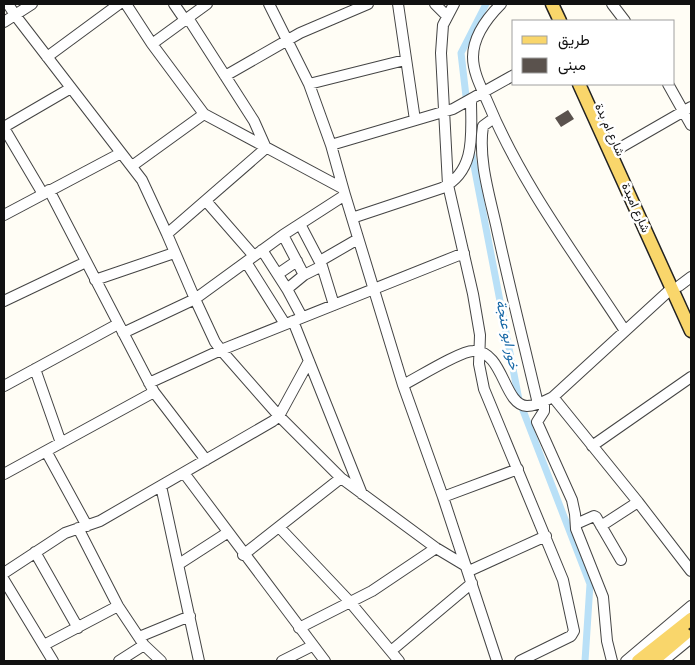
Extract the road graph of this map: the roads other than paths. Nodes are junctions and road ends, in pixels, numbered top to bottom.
1 (8, 4) edge
2 (32, 4) edge
3 (119, 4) edge
4 (126, 4) edge
5 (174, 4) edge
6 (207, 4) edge
7 (269, 4) edge
8 (368, 4) edge
9 (398, 4) edge
10 (435, 4) edge
11 (454, 4) edge
12 (501, 4) edge
13 (543, 4) edge
14 (552, 4) edge
15 (612, 4) edge
16 (15, 15) junction
17 (446, 16) junction
18 (186, 19) junction
19 (551, 20) edge
20 (560, 20) edge
21 (624, 20) edge
22 (4, 22) edge
23 (288, 40) junction
24 (152, 44) junction
25 (47, 57) junction
26 (405, 60) junction
27 (225, 76) junction
28 (512, 76) edge
29 (309, 84) junction
30 (580, 85) edge
31 (589, 85) edge
32 (669, 85) edge
33 (70, 88) junction
34 (484, 93) junction
35 (471, 100) junction
36 (688, 109) edge
37 (444, 113) junction
38 (204, 114) junction
39 (494, 118) junction
40 (415, 120) junction
41 (691, 124) edge
42 (4, 127) edge
43 (331, 145) junction
44 (266, 148) junction
45 (618, 149) junction
46 (121, 153) junction
47 (132, 166) junction
48 (448, 185) junction
49 (46, 192) junction
50 (343, 192) junction
51 (206, 201) junction
52 (4, 215) edge
53 (352, 218) junction
54 (300, 224) junction
55 (168, 234) junction
56 (283, 235) junction
57 (358, 239) junction
58 (174, 253) junction
59 (464, 253) junction
60 (254, 256) junction
61 (297, 261) junction
62 (86, 262) junction
63 (321, 264) junction
64 (278, 274) junction
65 (304, 275) junction
66 (691, 277) edge
67 (95, 280) junction
68 (676, 287) junction
69 (287, 289) junction
70 (373, 289) junction
71 (195, 300) junction
72 (4, 301) edge
73 (334, 305) junction
74 (690, 320) edge
75 (294, 321) junction
76 (121, 328) junction
77 (625, 331) junction
78 (221, 350) junction
79 (479, 351) junction
80 (309, 361) junction
81 (35, 369) junction
82 (691, 377) edge
83 (149, 383) junction
84 (404, 385) junction
85 (4, 386) edge
86 (154, 392) junction
87 (545, 401) junction
88 (279, 416) junction
89 (60, 443) junction
90 (592, 446) junction
91 (46, 452) junction
92 (206, 460) junction
93 (518, 469) junction
94 (184, 473) junction
95 (4, 474) edge
96 (341, 478) junction
97 (161, 486) junction
98 (363, 496) junction
99 (443, 496) junction
100 (638, 502) junction
101 (576, 524) junction
102 (279, 526) junction
103 (601, 526) junction
104 (82, 527) junction
105 (227, 533) junction
106 (546, 536) junction
107 (436, 548) junction
108 (35, 552) junction
109 (244, 555) junction
110 (622, 560) dead end
111 (179, 564) junction
112 (467, 568) junction
113 (691, 571) edge
114 (4, 573) edge
115 (4, 580) edge
116 (472, 583) junction
117 (350, 602) junction
118 (118, 606) junction
119 (691, 606) edge
120 (190, 616) junction
121 (691, 619) edge
122 (78, 628) junction
123 (299, 628) junction
124 (691, 629) edge
125 (691, 638) edge
126 (141, 641) junction
127 (44, 645) junction
128 (312, 646) junction
129 (391, 651) junction
130 (648, 659) edge
131 (496, 660) edge
132 (53, 661) edge
133 (119, 661) edge
134 (161, 661) edge
135 (199, 661) edge
136 (285, 661) edge
137 (325, 661) edge
138 (399, 661) edge
139 (520, 661) edge
140 (612, 661) edge
141 (626, 661) edge
142 (664, 661) edge

1 - 16 street
2 - 16 street
3 - 25 street
4 - 24 street
5 - 18 street
6 - 18 street
7 - 23 street
8 - 23 street
9 - 26 street
10 - 17 street
11 - 17 street
12 - 34 street
13 - 19 main road
14 - 20 main road
15 - 21 street
16 - 22 street
16 - 25 street
17 - 37 street
18 - 24 street
18 - 27 street
23 - 27 street
23 - 29 street
24 - 38 street
25 - 33 street
26 - 29 street
26 - 40 street
27 - 44 street
28 - 34 street
29 - 43 street
30 - 68 main road, شارع امبدة
31 - 45 main road, شارع ام بدة
32 - 36 street
33 - 42 street
33 - 46 street
34 - 35 street
34 - 39 street
35 - 37 street
35 - 48 street
36 - 41 street
36 - 45 street
37 - 40 street
37 - 48 street
38 - 44 street
38 - 47 street
39 - 77 street
39 - 87 street
40 - 43 street
42 - 49 street
43 - 50 street
44 - 50 street
44 - 51 street
45 - 68 main road, شارع ام بدة
46 - 47 street
46 - 49 street
47 - 55 street
48 - 53 street
48 - 59 street
49 - 52 street
49 - 62 street
50 - 53 street
50 - 54 street
51 - 55 street
51 - 60 street
53 - 57 street
54 - 56 street
54 - 63 street
55 - 58 street
56 - 60 street
56 - 61 street
57 - 63 street
57 - 70 street
58 - 67 street
58 - 71 street
59 - 70 street
59 - 79 street
60 - 64 street
60 - 71 street
60 - 75 street
61 - 64 street
61 - 65 street
62 - 67 street
62 - 72 street
63 - 65 street
63 - 73 street
64 - 69 street
65 - 69 street
66 - 68 street
67 - 76 street
68 - 74 main road
68 - 77 street
69 - 75 street
70 - 73 street
70 - 84 street
71 - 76 street
71 - 78 street
73 - 75 street
75 - 78 street
75 - 80 street
76 - 81 street
76 - 83 street
77 - 87 street
78 - 83 street
78 - 88 street
79 - 84 street
79 - 87 street
79 - 93 street
80 - 88 street
80 - 98 street
81 - 85 street
81 - 89 street
82 - 90 street
83 - 86 street
84 - 99 street
86 - 89 street
86 - 92 street
87 - 90 street
87 - 101 street
88 - 92 street
88 - 96 street
89 - 91 street
90 - 100 street
91 - 95 street
91 - 104 street
92 - 94 street
93 - 99 street
93 - 106 street
94 - 97 street
94 - 105 street
96 - 98 street
96 - 102 street
97 - 104 street
97 - 111 street
98 - 107 street
99 - 112 street
100 - 103 street
100 - 113 street
101 - 103 street
101 - 140 street
102 - 109 street
102 - 117 street
103 - 110 street
104 - 108 street
104 - 118 street
105 - 109 street
105 - 111 street
106 - 112 street
106 - 139 street
107 - 112 street
107 - 117 street
108 - 114 street
108 - 122 street
109 - 123 street
111 - 120 street
112 - 116 street
115 - 127 street
116 - 129 street
116 - 131 street
117 - 123 street
117 - 129 street
118 - 122 street
118 - 126 street
119 - 141 street
120 - 126 street
120 - 135 street
121 - 130 main road
122 - 127 street
123 - 128 street
124 - 130 main road
125 - 142 street
126 - 133 street
126 - 134 street
127 - 132 street
128 - 136 street
128 - 137 street
129 - 138 street

